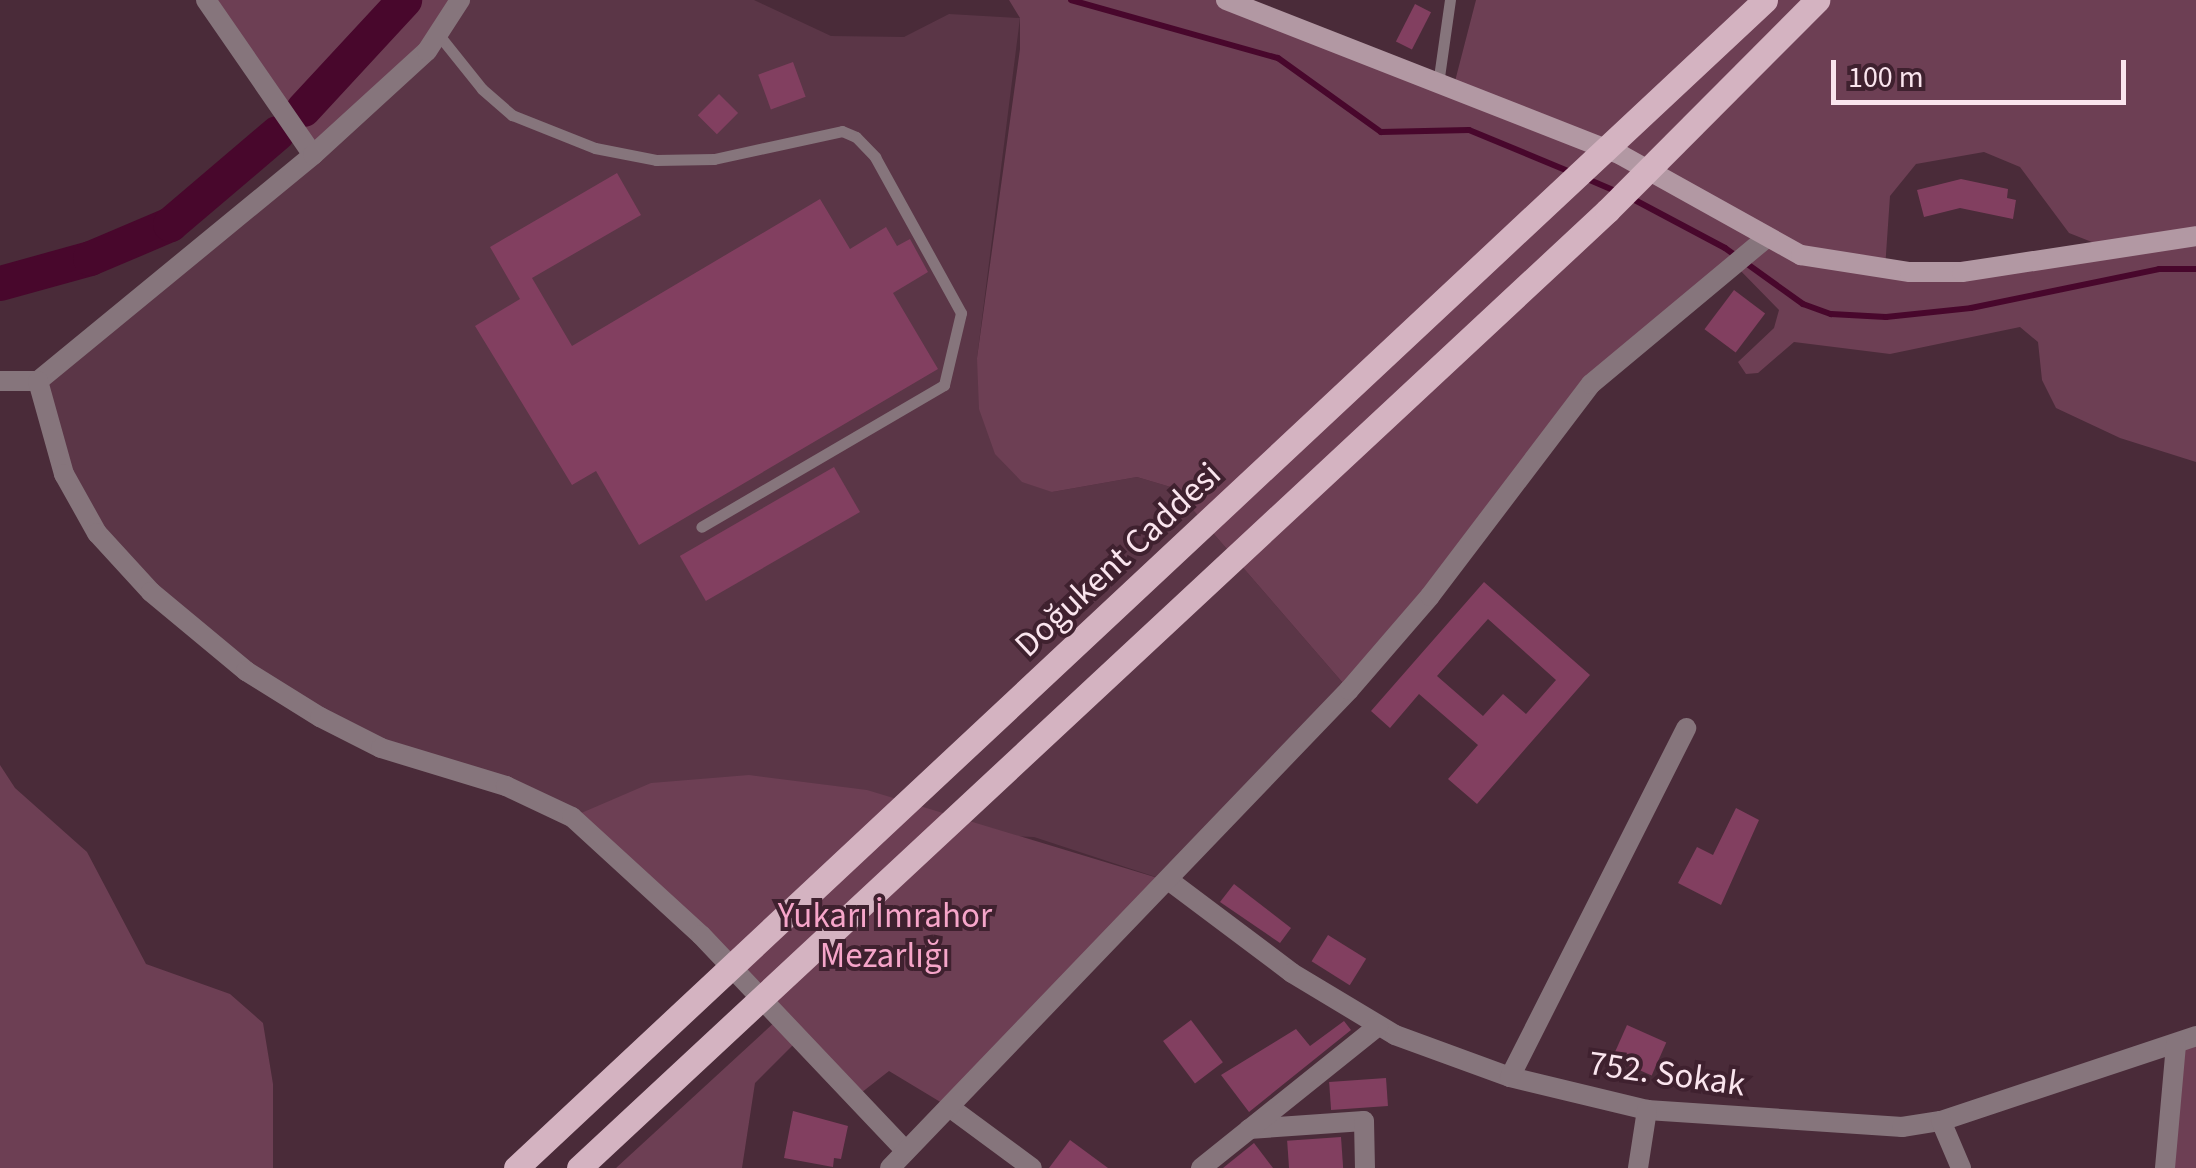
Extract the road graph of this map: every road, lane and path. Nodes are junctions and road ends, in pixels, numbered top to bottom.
1 (206, 0) edge
2 (460, 0) edge
3 (1226, 0) edge
4 (1450, 0) edge
5 (1765, 0) edge
6 (1817, 0) edge
7 (438, 34) junction
8 (1438, 84) junction
9 (313, 155) junction
10 (2196, 236) edge
11 (1764, 240) junction
12 (38, 380) junction
13 (0, 381) edge
14 (701, 527) dead end
15 (1686, 728) dead end
16 (1171, 882) junction
17 (1378, 1026) junction
18 (2186, 1040) edge
19 (1510, 1076) junction
20 (952, 1108) junction
21 (1647, 1110) junction
22 (1940, 1121) junction
23 (1249, 1129) junction
24 (903, 1148) junction
25 (516, 1168) edge
26 (579, 1168) edge
27 (890, 1168) edge
28 (1032, 1168) edge
29 (1201, 1168) edge
30 (1365, 1168) edge
31 (1638, 1168) edge
32 (1961, 1168) edge
33 (2165, 1168) edge

1 - 9 street
2 - 7 street
3 - 8 street
4 - 8 lane
5 - 25 main road, Doğukent Caddesi
6 - 26 main road
7 - 9 street
7 - 14 lane
8 - 11 street
9 - 12 street
10 - 11 street
11 - 16 street
12 - 13 street
12 - 24 street
15 - 19 street
16 - 17 street, 752. Sokak
16 - 20 street
17 - 19 street, 752. Sokak
17 - 23 street
18 - 22 street, 752. Sokak
18 - 33 street
19 - 21 street, 752. Sokak
20 - 24 street
20 - 28 street
21 - 22 street, 752. Sokak
21 - 31 street
22 - 32 street
23 - 29 street
23 - 30 street
24 - 27 street

